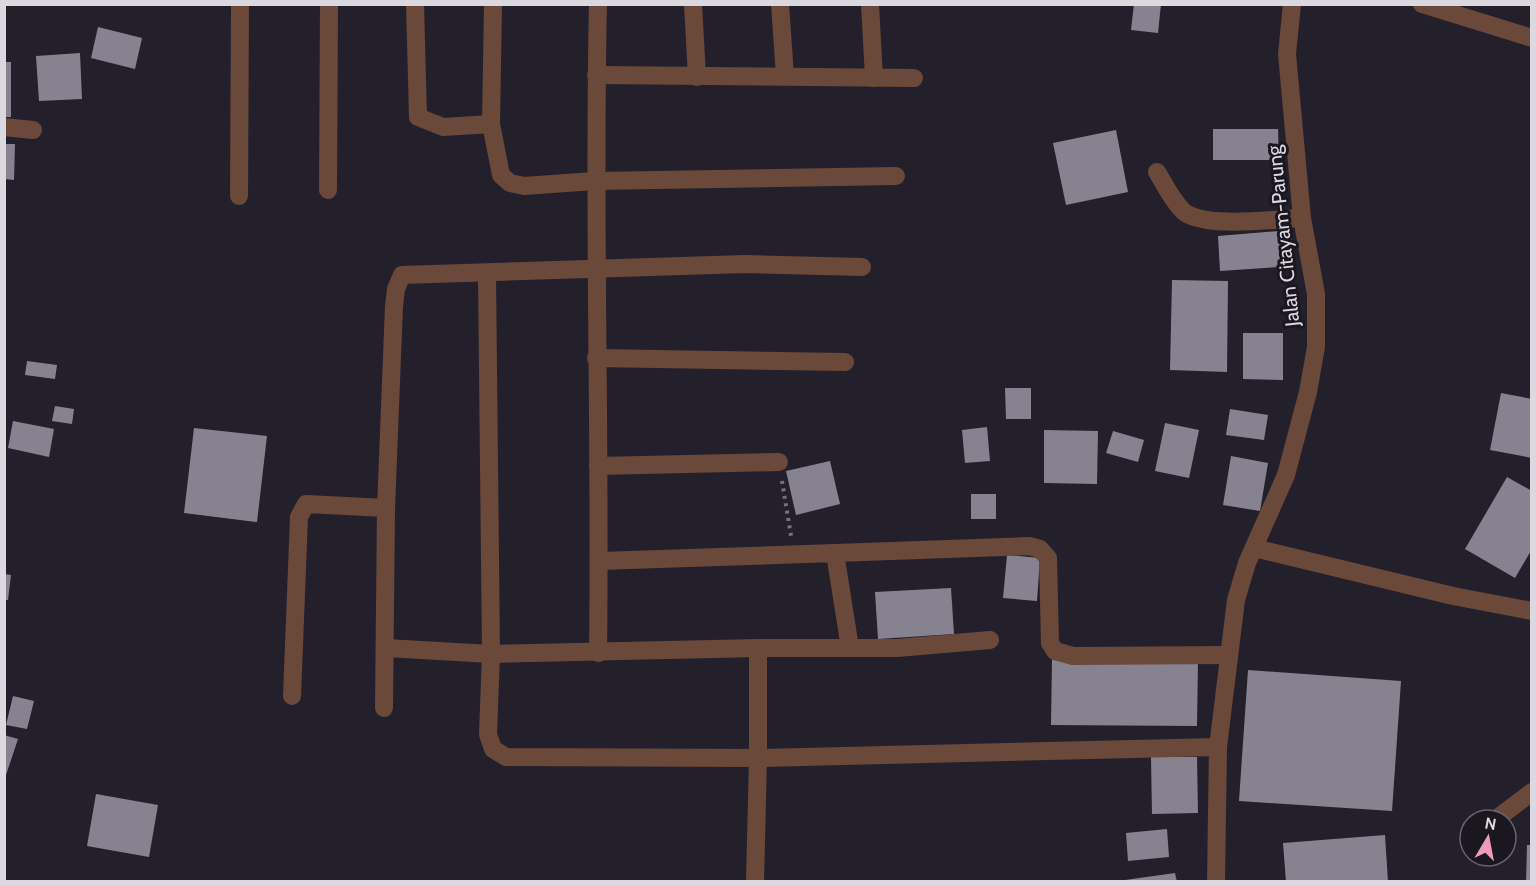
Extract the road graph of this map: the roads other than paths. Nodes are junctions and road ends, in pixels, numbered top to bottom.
1 (240, 4) edge
2 (329, 4) edge
3 (415, 4) edge
4 (493, 4) edge
5 (598, 4) edge
6 (693, 4) edge
7 (780, 4) edge
8 (870, 4) edge
9 (1292, 4) edge
10 (1422, 4) edge
11 (1532, 38) edge
12 (596, 75) junction
13 (785, 76) junction
14 (697, 77) junction
15 (874, 78) junction
16 (914, 78) dead end
17 (491, 124) junction
18 (4, 127) edge
19 (33, 130) dead end
20 (1157, 172) dead end
21 (896, 176) dead end
22 (594, 181) junction
23 (328, 190) dead end
24 (240, 196) dead end
25 (1302, 218) junction
26 (597, 267) junction
27 (862, 267) dead end
28 (487, 274) junction
29 (596, 358) junction
30 (845, 362) dead end
31 (779, 462) road end
32 (598, 466) junction
33 (386, 508) junction
34 (1254, 548) junction
35 (835, 553) junction
36 (600, 561) junction
37 (1532, 611) edge
38 (990, 640) dead end
39 (386, 648) junction
40 (758, 648) junction
41 (850, 648) junction
42 (598, 653) junction
43 (491, 654) junction
44 (1228, 655) junction
45 (292, 696) dead end
46 (384, 708) dead end
47 (1218, 747) junction
48 (758, 758) junction
49 (1532, 792) edge
50 (1511, 808) edge
51 (755, 882) edge
52 (1216, 882) edge

1 - 24 street
2 - 23 street
3 - 17 street
4 - 17 street
5 - 12 street
6 - 14 street
7 - 13 street
8 - 15 street
9 - 25 street, Jalan Citayam-Parung
10 - 11 street
12 - 14 street
12 - 22 street
13 - 14 street
13 - 15 street
15 - 16 street
17 - 22 street
18 - 19 street
20 - 25 street
21 - 22 street
22 - 26 street
25 - 34 street, Jalan Citayam-Parung
26 - 27 street
26 - 28 street
26 - 29 street
28 - 33 street
28 - 43 street
29 - 30 street
29 - 32 street
31 - 32 street
32 - 36 street
33 - 39 street
33 - 45 street
34 - 37 street
34 - 44 street, Jalan Citayam-Parung
35 - 36 street
35 - 41 street
35 - 44 street
36 - 42 street
38 - 41 street
39 - 43 street
39 - 46 street
40 - 41 street
40 - 42 street
40 - 48 street
42 - 43 street
43 - 48 street
44 - 47 street, Jalan Citayam-Parung
47 - 48 street
47 - 52 street, Jalan Citayam-Parung
48 - 51 street
49 - 50 street

